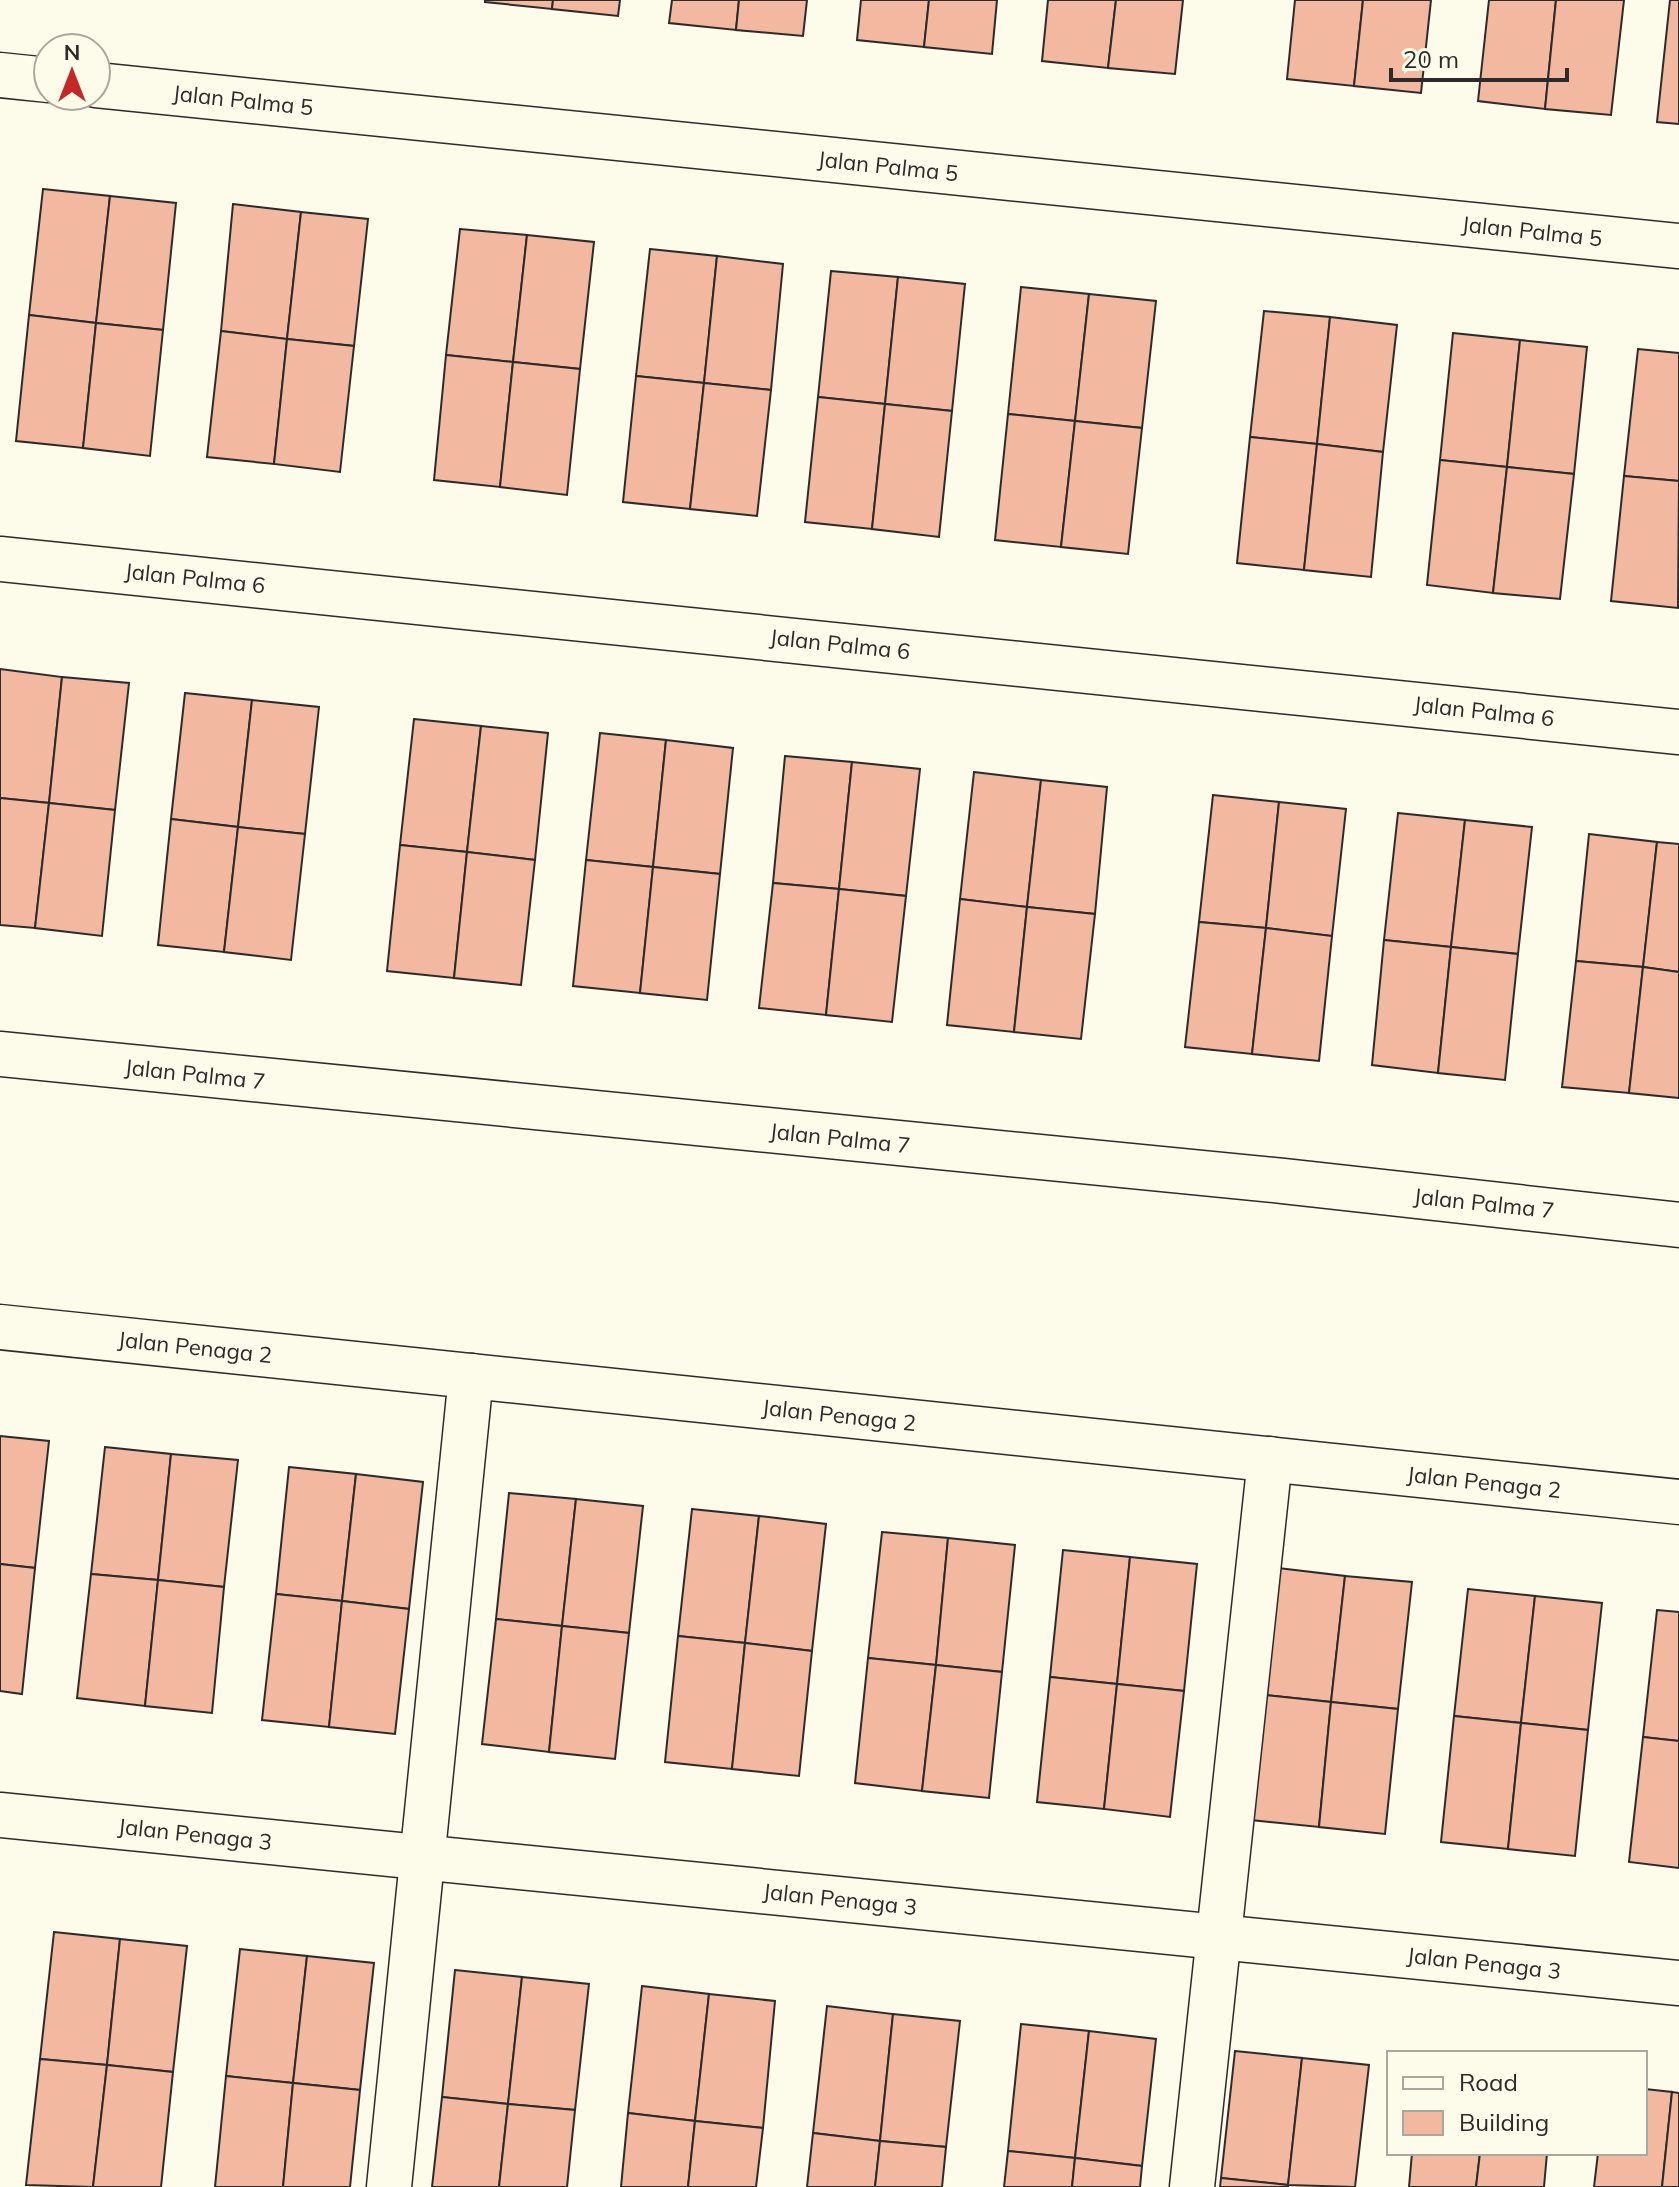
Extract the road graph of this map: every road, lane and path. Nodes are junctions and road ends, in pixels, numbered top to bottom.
1 (0, 75) edge
2 (32, 78) edge
3 (112, 87) edge
4 (1679, 246) edge
5 (0, 559) edge
6 (1679, 732) edge
7 (0, 1054) edge
8 (1679, 1225) edge
9 (0, 1327) edge
10 (471, 1376) junction
11 (1270, 1459) junction
12 (1679, 1502) edge
13 (0, 1815) edge
14 (423, 1857) junction
15 (1218, 1937) junction
16 (1679, 1983) edge
17 (389, 2187) edge
18 (1192, 2187) edge

1 - 2 street
3 - 4 street, Jalan Palma 5
5 - 6 street, Jalan Palma 6
7 - 8 street, Jalan Palma 7
9 - 10 street, Jalan Penaga 2
10 - 11 street, Jalan Penaga 2
10 - 14 street
11 - 12 street, Jalan Penaga 2
11 - 15 street
13 - 14 street, Jalan Penaga 3
14 - 15 street, Jalan Penaga 3
14 - 17 street
15 - 16 street, Jalan Penaga 3
15 - 18 street

